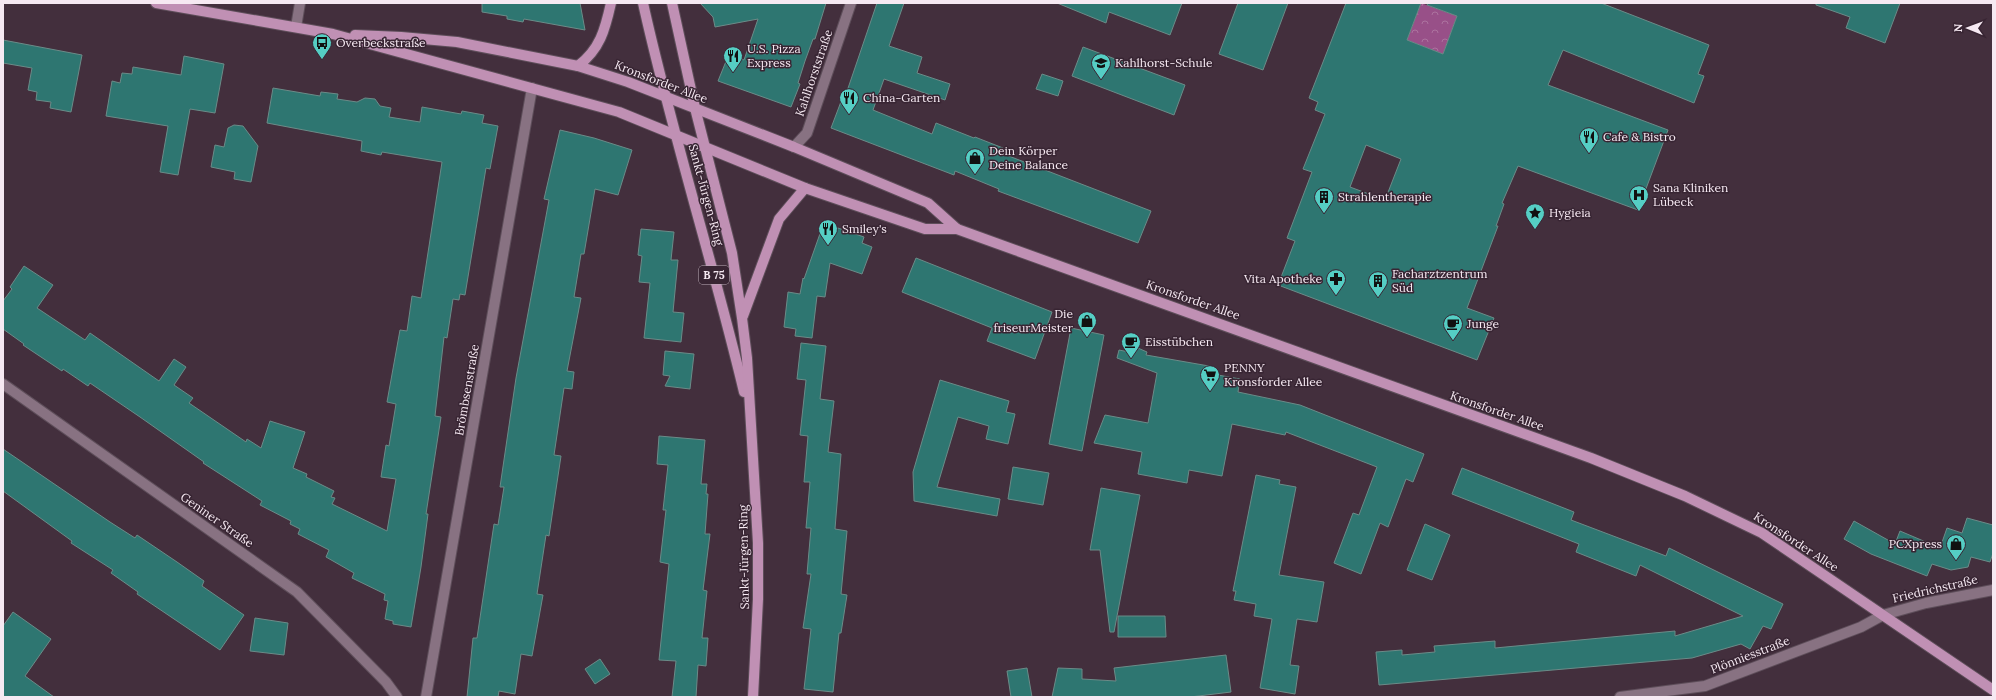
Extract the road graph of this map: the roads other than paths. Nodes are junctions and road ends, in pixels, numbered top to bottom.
1 (156, 3) edge
2 (300, 3) edge
3 (612, 3) edge
4 (643, 3) edge
5 (672, 3) edge
6 (851, 3) edge
7 (296, 27) junction
8 (333, 34) junction
9 (578, 66) junction
10 (532, 88) junction
11 (665, 96) junction
12 (695, 108) junction
13 (675, 134) junction
14 (705, 146) junction
15 (794, 147) junction
16 (805, 188) junction
17 (957, 229) junction
18 (742, 318) junction
19 (3, 384) edge
20 (750, 417) junction
21 (1993, 590) edge
22 (1883, 615) junction
23 (1993, 690) edge
24 (398, 697) edge
25 (426, 697) edge
26 (753, 697) edge
27 (1620, 697) edge

1 - 7 main road, Kronsforder Allee
2 - 7 street
3 - 9 main road
4 - 11 main road, Sankt-Jürgen-Ring / B 75
5 - 12 main road, Sankt-Jürgen-Ring / B 75
6 - 15 street, Kahlhorststraße
7 - 8 main road, Kronsforder Allee
8 - 9 main road, Kronsforder Allee
8 - 10 main road, Kronsforder Allee
9 - 11 main road, Kronsforder Allee
10 - 13 main road, Kronsforder Allee
10 - 25 street, Brömbsenstraße
11 - 12 main road, Kronsforder Allee
11 - 13 main road, Sankt-Jürgen-Ring / B 75
12 - 14 main road, Sankt-Jürgen-Ring / B 75
12 - 15 main road, Kronsforder Allee
13 - 14 main road, Kronsforder Allee
13 - 20 main road, Sankt-Jürgen-Ring / B 75
14 - 16 main road, Kronsforder Allee
14 - 18 main road, Sankt-Jürgen-Ring / B 75
15 - 17 main road, Kronsforder Allee
16 - 17 main road, Kronsforder Allee
16 - 18 main road
17 - 22 main road, Kronsforder Allee
18 - 20 main road, Sankt-Jürgen-Ring / B 75
19 - 24 street, Geniner Straße
20 - 26 main road, Sankt-Jürgen-Ring / B 75
21 - 22 street, Friedrichstraße
22 - 23 main road, Kronsforder Allee
22 - 27 street, Plönniesstraße

